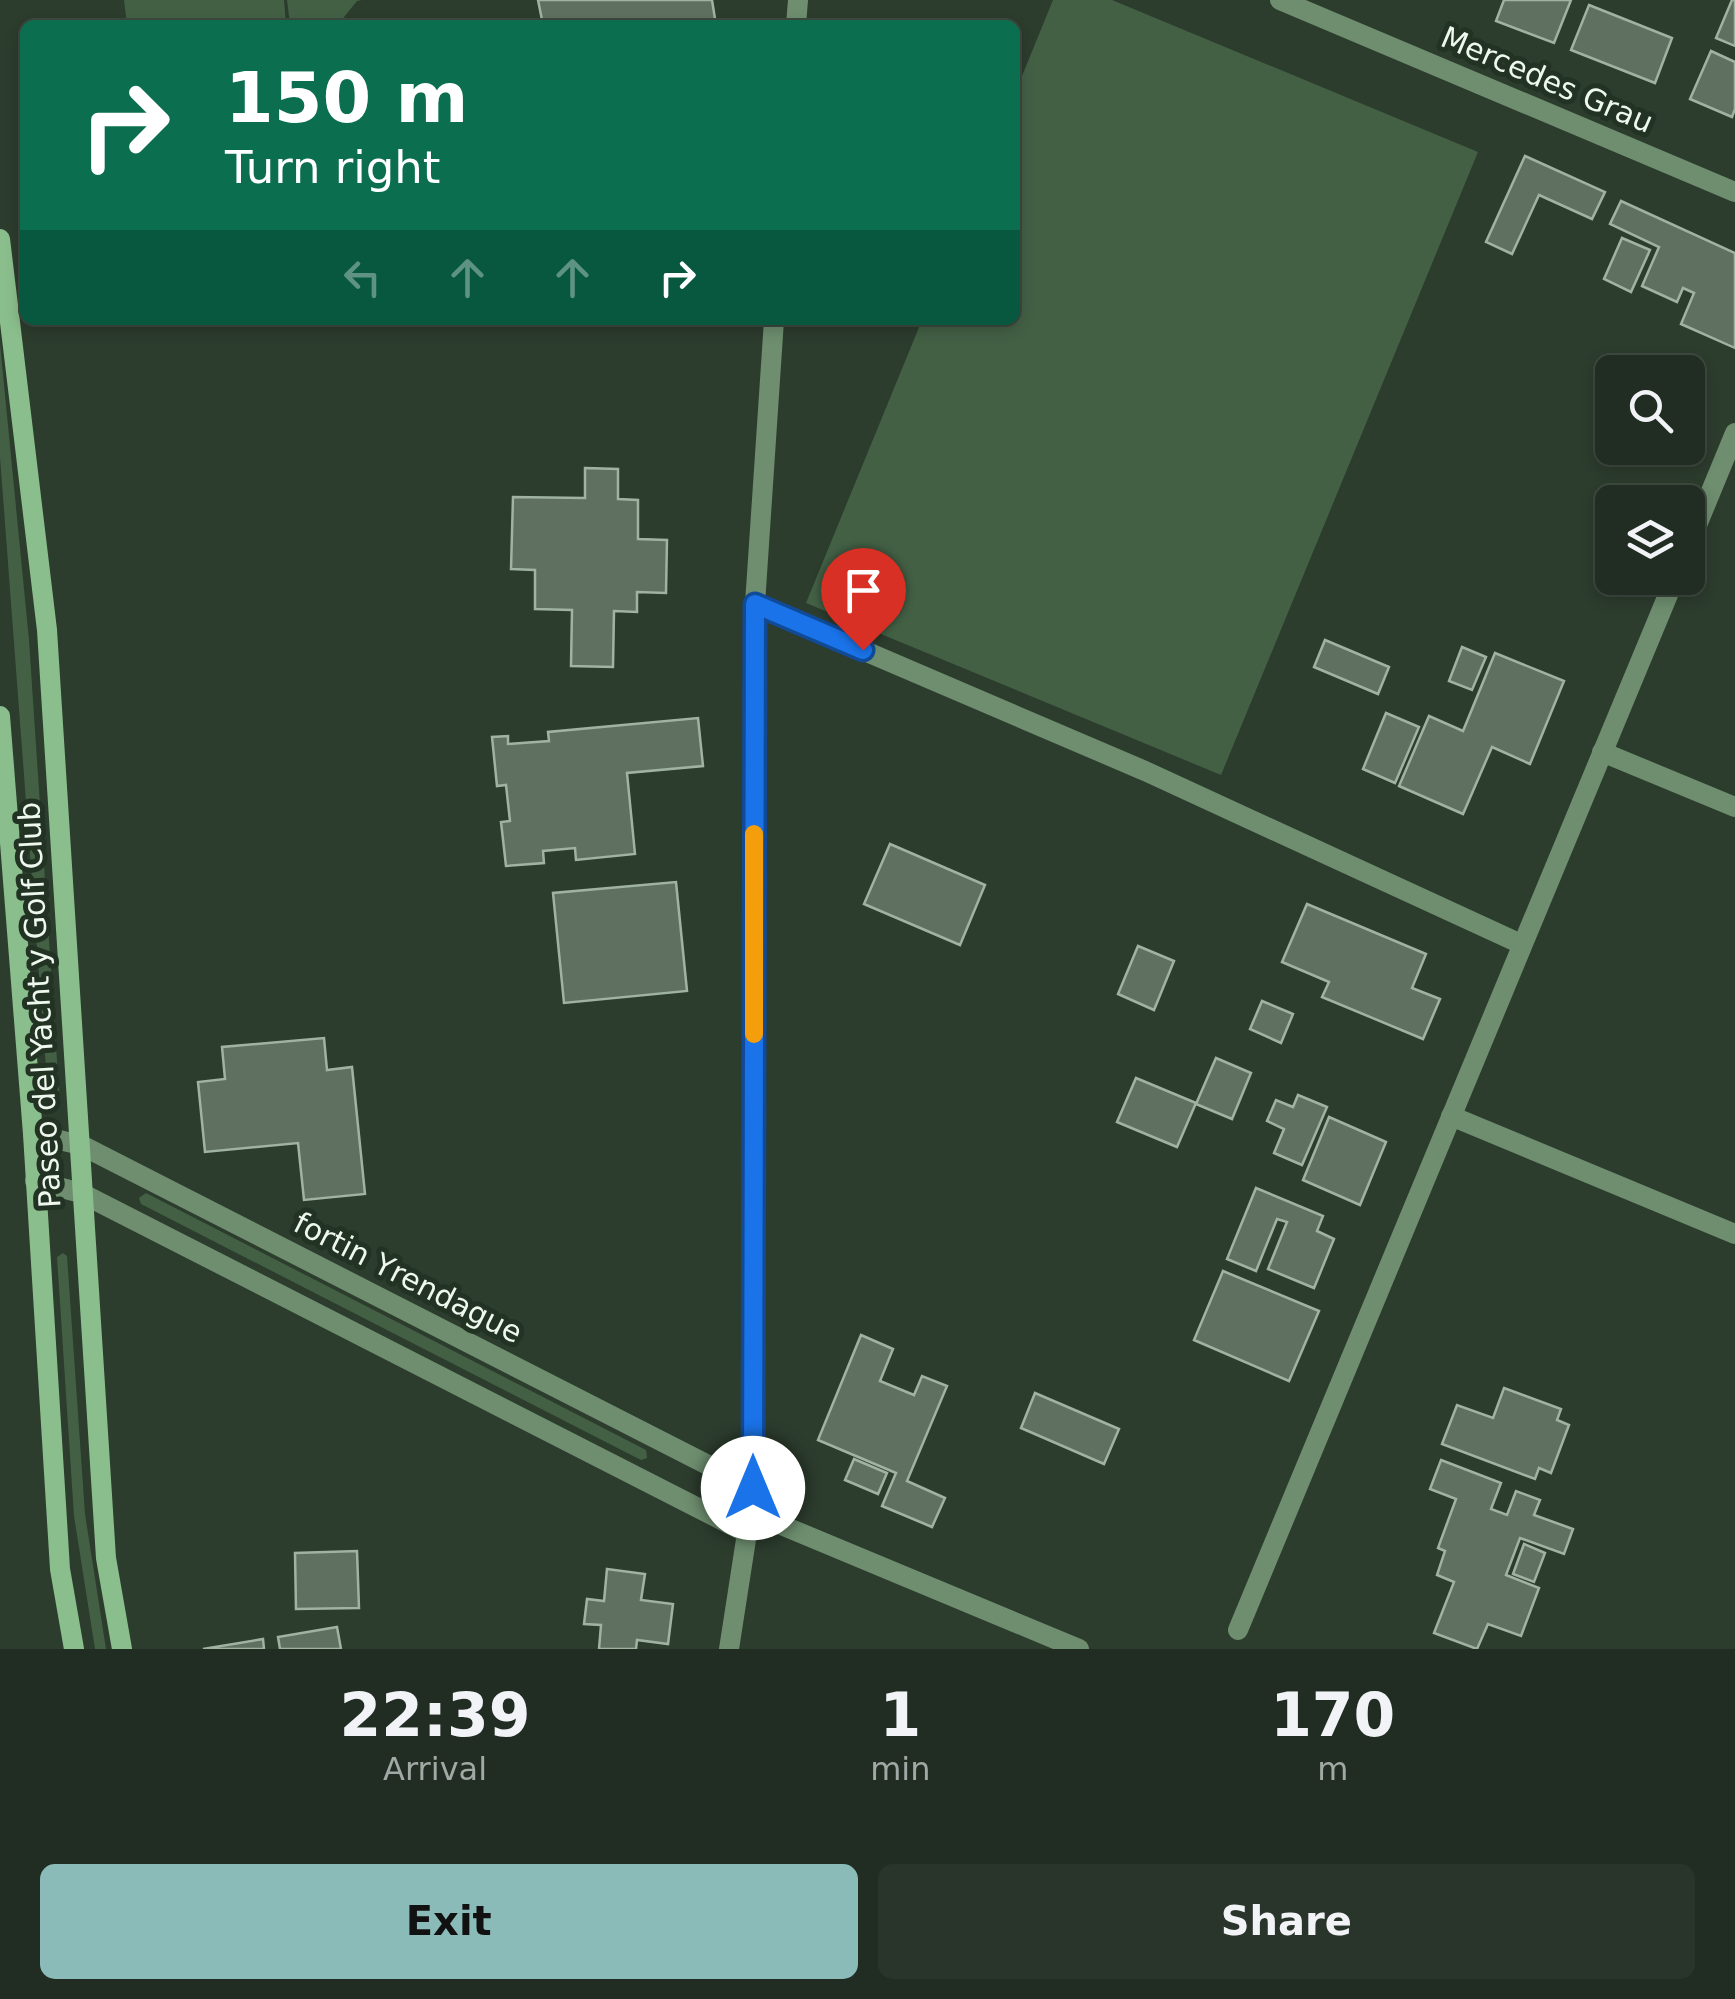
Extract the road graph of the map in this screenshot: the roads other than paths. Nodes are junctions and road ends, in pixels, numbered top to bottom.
1 (1280, 0) edge
2 (1735, 192) edge
3 (0, 239) edge
4 (774, 325) edge
5 (1735, 433) edge
6 (1705, 505) edge
7 (1667, 595) edge
8 (755, 604) junction
9 (0, 716) edge
10 (1602, 752) junction
11 (1735, 807) edge
12 (1521, 944) junction
13 (1451, 1116) junction
14 (32, 1134) junction
15 (81, 1145) junction
16 (35, 1180) junction
17 (81, 1193) junction
18 (1735, 1234) edge
19 (753, 1488) junction
20 (748, 1523) junction
21 (1238, 1630) dead end
22 (74, 1649) edge
23 (122, 1649) edge
24 (730, 1649) edge
25 (1079, 1649) edge

1 - 2 street, Mercedes Grau
3 - 15 main road, Paseo del Yacht y Golf Club
4 - 8 street
5 - 6 street
7 - 10 street
8 - 12 street
8 - 19 street
9 - 14 main road, Paseo del Yacht y Golf Club
10 - 11 street
10 - 12 street
12 - 13 street
13 - 18 street
13 - 21 street
14 - 15 street, fortin Yrendague
14 - 16 main road, Paseo del Yacht y Golf Club
15 - 17 main road, Paseo del Yacht y Golf Club
15 - 19 street, fortin Yrendague
16 - 17 street
16 - 22 main road, Paseo del Yacht y Golf Club
17 - 20 street
17 - 23 main road, Paseo del Yacht y Golf Club
19 - 20 street
20 - 24 street
20 - 25 street

